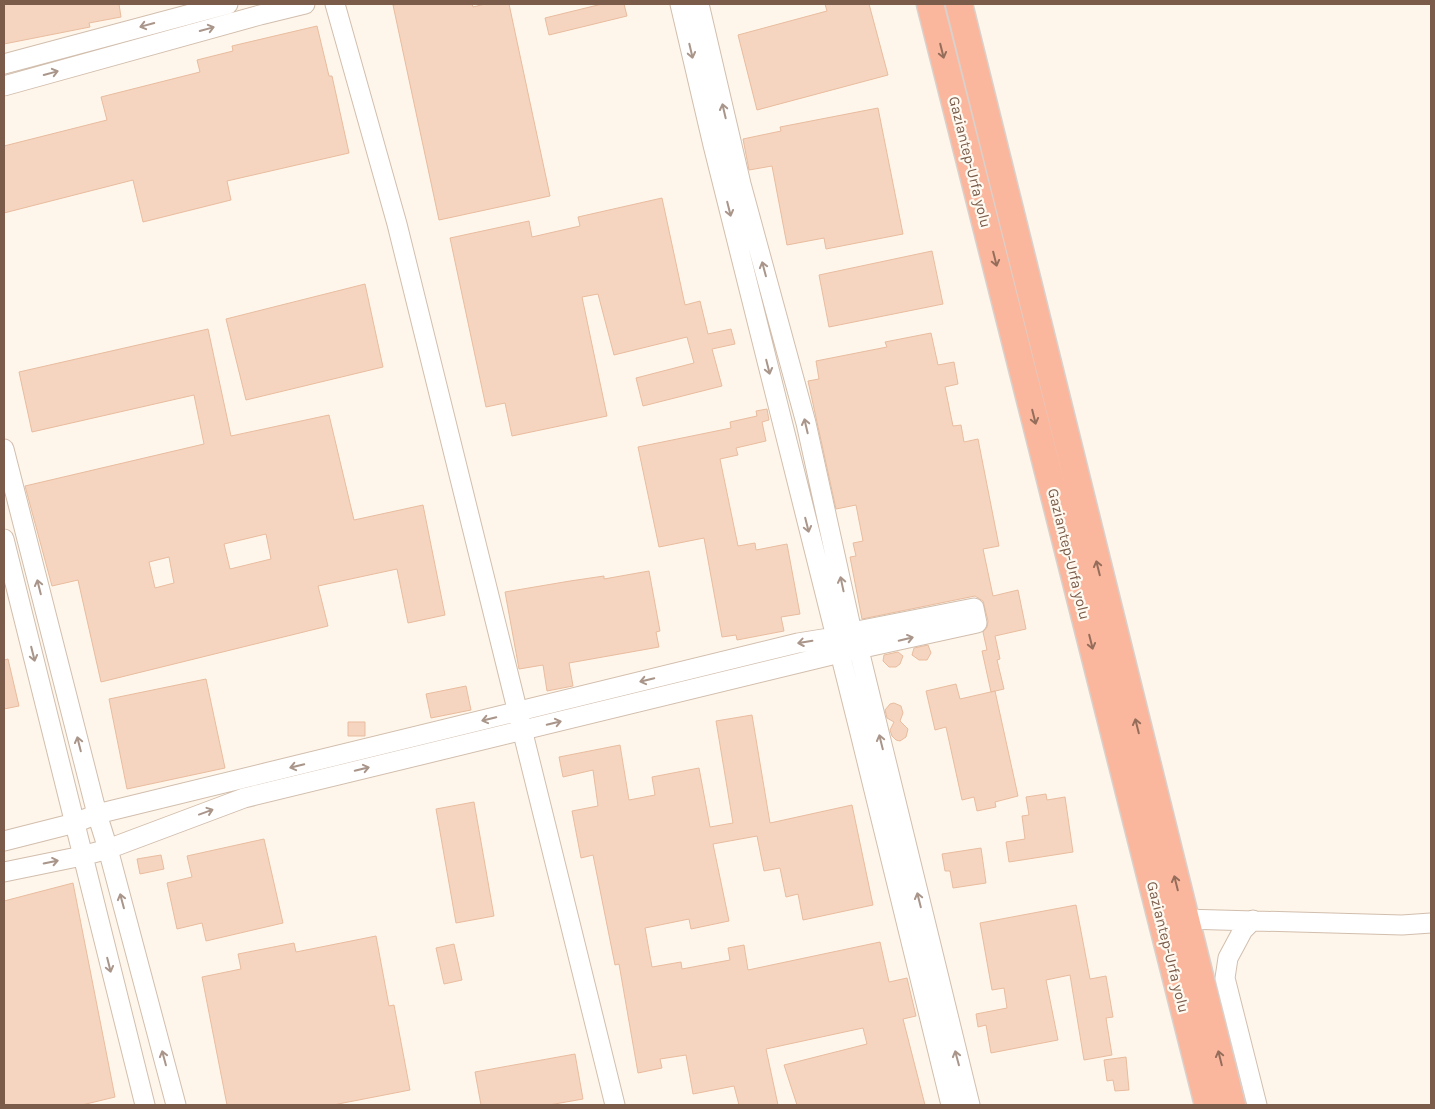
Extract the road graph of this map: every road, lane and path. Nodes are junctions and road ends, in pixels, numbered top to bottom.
1 (228, 4) edge
2 (305, 4) edge
3 (335, 4) edge
4 (680, 4) edge
5 (699, 4) edge
6 (930, 4) edge
7 (959, 4) edge
8 (4, 64) edge
9 (4, 86) edge
10 (4, 449) edge
11 (4, 539) edge
12 (842, 641) junction
13 (858, 650) junction
14 (519, 712) junction
15 (524, 730) junction
16 (97, 814) junction
17 (75, 823) junction
18 (4, 841) edge
19 (108, 848) junction
20 (82, 856) junction
21 (4, 872) edge
22 (1184, 919) junction
23 (1253, 920) junction
24 (1431, 924) edge
25 (145, 1105) edge
26 (176, 1105) edge
27 (615, 1105) edge
28 (951, 1105) edge
29 (970, 1105) edge
30 (1208, 1105) edge
31 (1232, 1105) edge
32 (1257, 1105) edge

1 -> 8 street
9 -> 2 street
3 - 14 street
4 -> 12 street
12 -> 5 street
6 -> 30 highway, Gaziantep-Urfa yolu
22 -> 7 highway, Gaziantep-Urfa yolu
16 -> 10 street
11 -> 17 street
12 - 13 street
13 -> 12 street
12 -> 14 street
15 -> 12 street
12 - 28 street
29 -> 13 street
14 - 15 street
14 -> 16 street
19 -> 15 street
15 - 27 street
16 - 17 street
16 - 19 street
17 - 18 street
17 - 20 street
19 - 20 street
26 -> 19 street
21 -> 20 street
20 -> 25 street
22 - 23 street
31 -> 22 highway, Gaziantep-Urfa yolu
23 - 24 street
23 - 32 street

